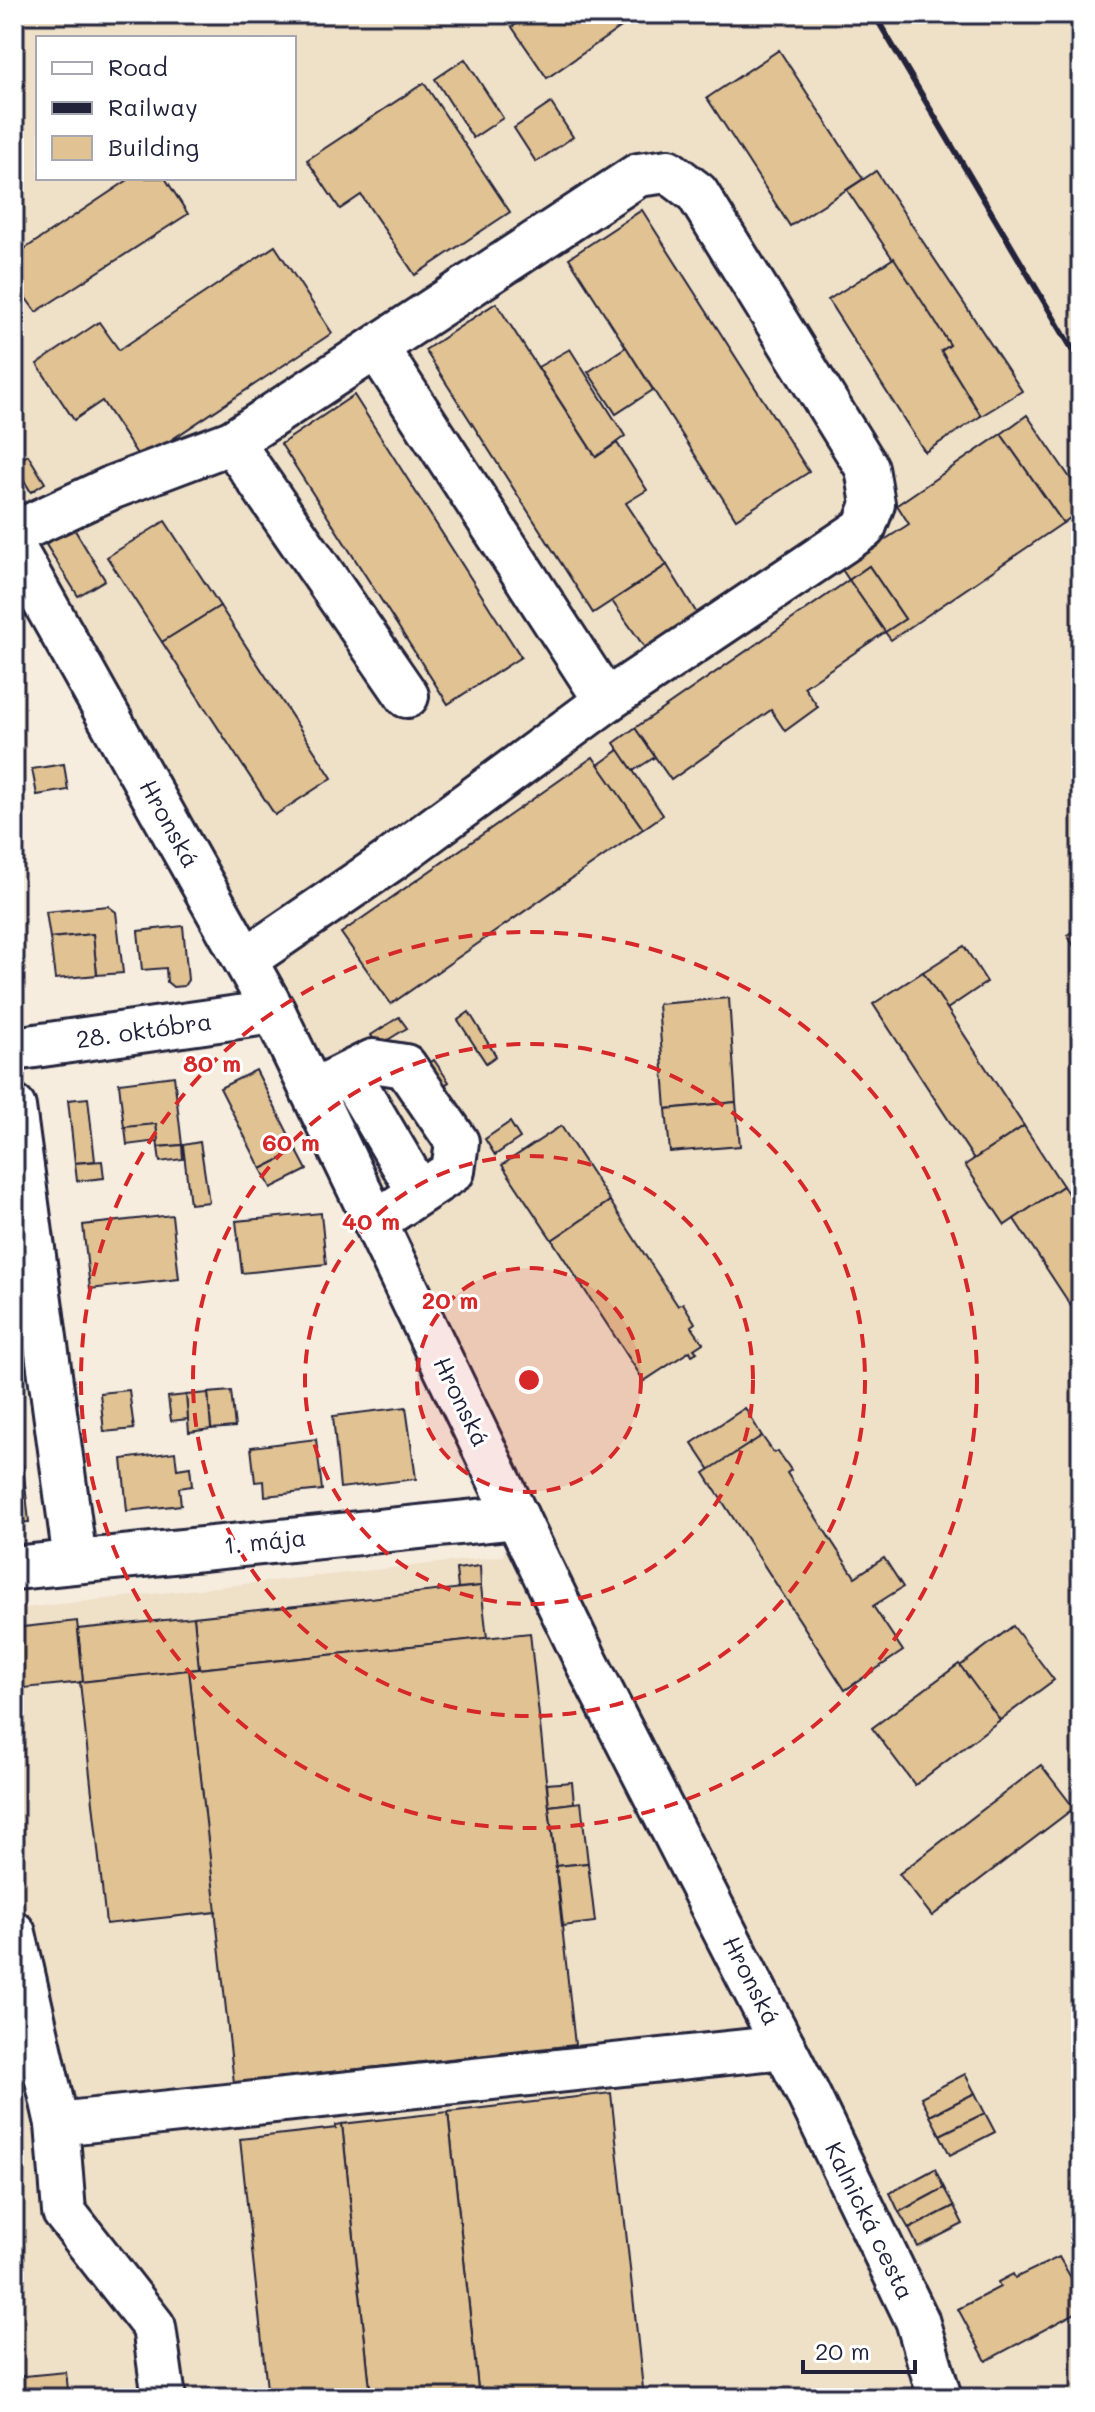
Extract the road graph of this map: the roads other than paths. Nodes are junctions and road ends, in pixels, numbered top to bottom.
1 (377, 348) junction
2 (232, 442) junction
3 (14, 533) edge
4 (14, 548) edge
5 (407, 696) dead end
6 (606, 701) junction
7 (245, 960) junction
8 (274, 1012) junction
9 (15, 1047) edge
10 (349, 1073) junction
11 (312, 1091) junction
12 (14, 1107) edge
13 (419, 1192) junction
14 (375, 1222) junction
15 (517, 1517) junction
16 (75, 1561) junction
17 (14, 1568) edge
18 (14, 1933) edge
19 (784, 2047) junction
20 (807, 2092) joint
21 (57, 2124) junction
22 (164, 2398) edge
23 (940, 2398) edge

1 - 2 street
1 - 6 street
1 - 6 street
2 - 3 street
2 - 5 street
4 - 7 street, Hronská
6 - 7 street
7 - 8 street, Hronská
8 - 9 street, 28. októbra
8 - 11 street, Hronská
10 - 11 street
10 - 13 street
10 - 13 street
11 - 14 street, Hronská
12 - 16 street
13 - 14 street
14 - 15 street, Hronská
15 - 16 street, 1. mája
15 - 19 street, Hronská
16 - 17 street, 1. mája
18 - 21 street
19 - 20 street, Hronská
19 - 21 street
20 - 23 street, Kalnická cesta
21 - 22 street

